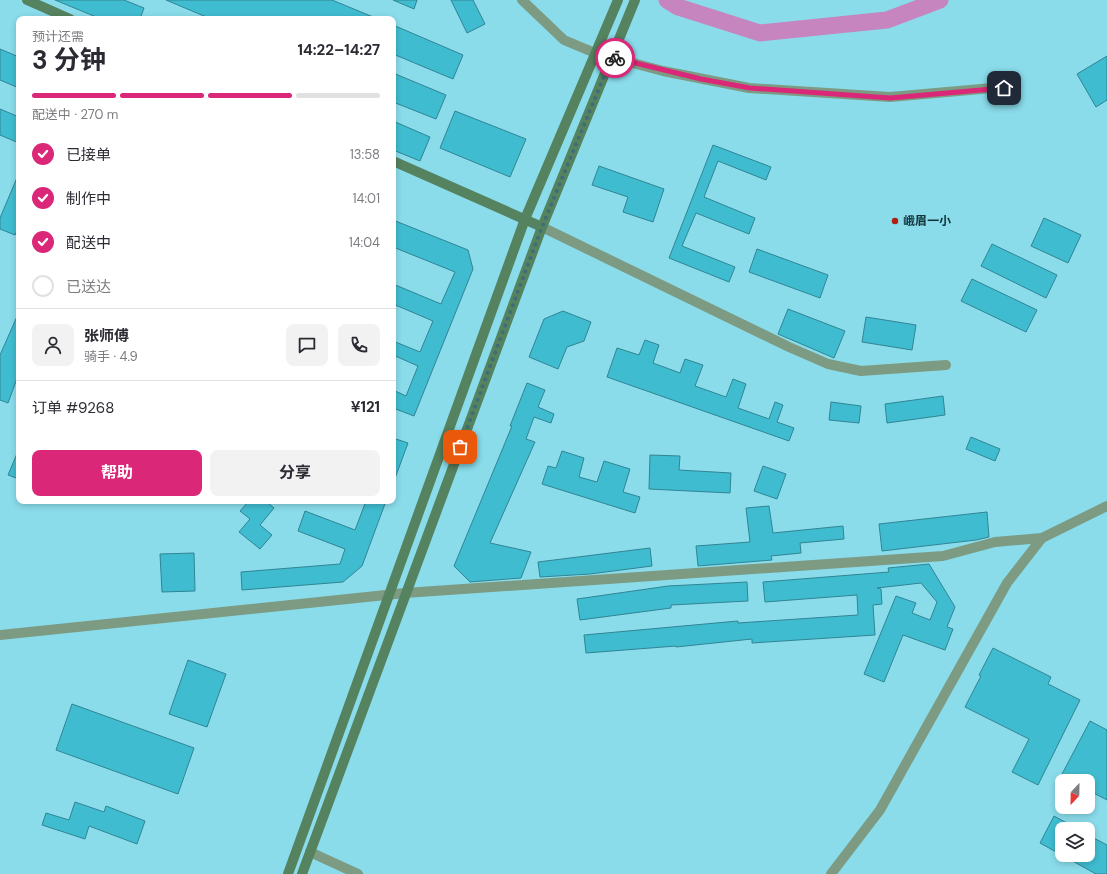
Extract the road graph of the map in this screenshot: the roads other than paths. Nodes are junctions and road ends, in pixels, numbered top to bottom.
1 (26, 0) edge
2 (522, 0) edge
3 (618, 0) edge
4 (634, 0) edge
5 (63, 16) edge
6 (595, 53) junction
7 (612, 57) junction
8 (1014, 80) dead end
9 (396, 162) edge
10 (525, 219) junction
11 (542, 227) junction
12 (946, 365) dead end
13 (1107, 506) edge
14 (1042, 538) junction
15 (405, 593) junction
16 (389, 596) junction
17 (0, 635) edge
18 (310, 852) junction
19 (288, 874) edge
20 (302, 874) edge
21 (358, 874) edge
22 (831, 874) edge

1 - 5 main road
2 - 6 street
3 - 6 main road
4 - 7 main road
6 - 7 street
6 - 10 main road
7 - 8 street
7 - 11 main road
9 - 10 main road
10 - 11 main road
10 - 16 main road
11 - 12 street
11 - 15 main road
13 - 14 street
14 - 15 street
14 - 22 street
15 - 16 street
15 - 18 main road
16 - 17 street
16 - 19 main road
18 - 20 main road
18 - 21 street

